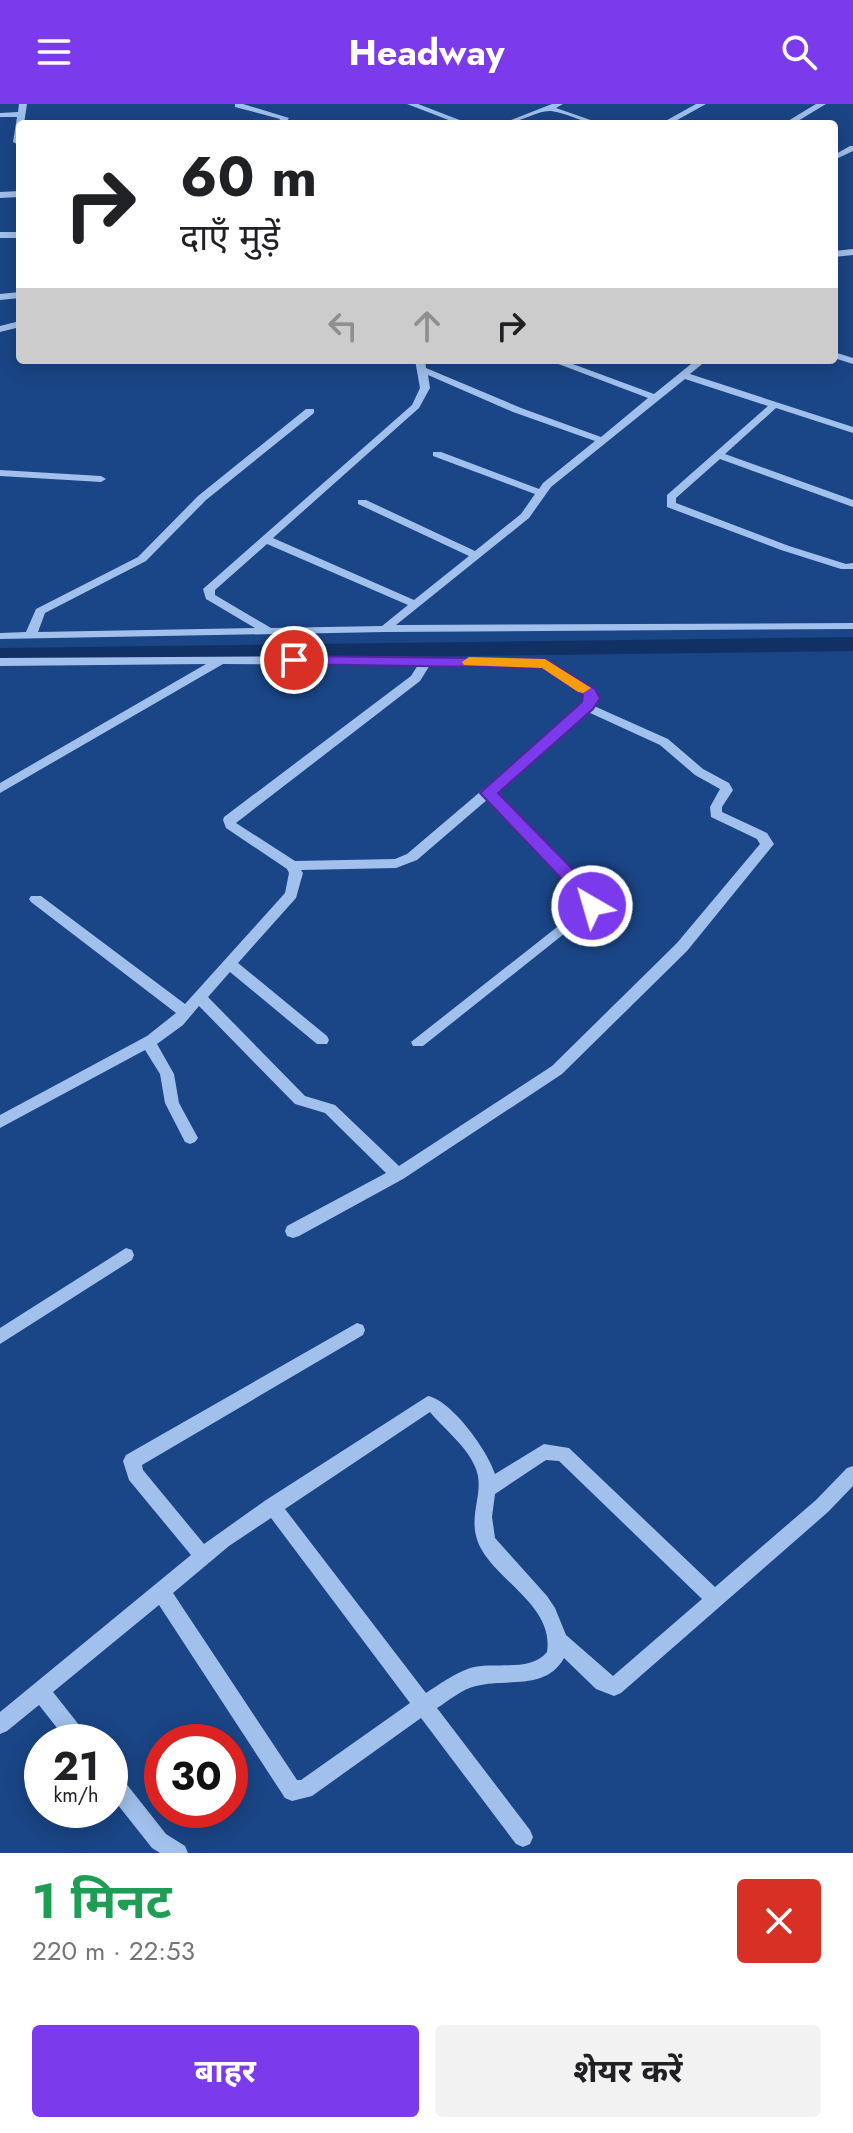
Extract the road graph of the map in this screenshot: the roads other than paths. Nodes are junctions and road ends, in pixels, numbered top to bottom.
1 (23, 104) edge
2 (411, 104) edge
3 (439, 104) edge
4 (559, 104) edge
5 (702, 104) edge
6 (822, 104) edge
7 (238, 105) edge
8 (549, 108) junction
9 (426, 109) junction
10 (21, 114) junction
11 (0, 115) edge
12 (20, 120) edge
13 (284, 120) edge
14 (455, 120) edge
15 (516, 120) edge
16 (586, 120) edge
17 (672, 120) edge
18 (794, 120) edge
19 (421, 364) edge
20 (564, 364) edge
21 (697, 364) edge
22 (683, 375) junction
23 (654, 397) junction
24 (773, 406) junction
25 (310, 411) dead end
26 (853, 430) edge
27 (601, 440) junction
28 (437, 454) dead end
29 (718, 455) junction
30 (0, 473) edge
31 (101, 479) dead end
32 (541, 493) junction
33 (362, 502) dead end
34 (853, 504) edge
35 (265, 539) junction
36 (475, 555) junction
37 (853, 566) edge
38 (415, 604) junction
39 (853, 626) edge
40 (385, 629) junction
41 (269, 631) junction
42 (31, 635) junction
43 (0, 636) edge
44 (220, 661) junction
45 (426, 661) junction
46 (0, 662) edge
47 (586, 707) junction
48 (0, 789) edge
49 (489, 793) junction
50 (292, 866) junction
51 (36, 899) dead end
52 (229, 964) junction
53 (199, 997) junction
54 (186, 1013) junction
55 (322, 1040) dead end
56 (148, 1042) junction
57 (418, 1042) dead end
58 (0, 1122) edge
59 (190, 1138) dead end
60 (396, 1175) junction
61 (293, 1231) dead end
62 (126, 1255) dead end
63 (357, 1330) dead end
64 (0, 1337) edge
65 (853, 1474) edge
66 (485, 1490) junction
67 (272, 1506) junction
68 (203, 1556) junction
69 (161, 1592) junction
70 (714, 1598) junction
71 (558, 1640) junction
72 (40, 1691) junction
73 (424, 1705) junction
74 (0, 1724) edge
75 (66, 1724) edge
76 (128, 1802) edge
77 (523, 1837) dead end
78 (178, 1853) edge

1 - 10 street
2 - 9 street
3 - 9 street
4 - 8 street
5 - 17 street
6 - 18 street
7 - 13 street
8 - 15 street
8 - 16 street
9 - 14 street
10 - 11 street
10 - 12 street
19 - 27 street
19 - 35 street
20 - 23 street
21 - 22 street
22 - 23 street
22 - 24 street
23 - 27 street
24 - 26 street
24 - 29 street
25 - 42 street
27 - 32 street
28 - 32 street
29 - 34 street
29 - 37 street
30 - 31 street
32 - 36 street
33 - 36 street
35 - 38 street
35 - 41 street
36 - 38 street
38 - 40 street
39 - 40 street
40 - 41 street
41 - 42 street
42 - 43 street
44 - 45 street
44 - 46 street
44 - 48 street
45 - 47 street
45 - 50 street
47 - 49 street
47 - 60 street
49 - 50 street
49 - 57 street
50 - 52 street
51 - 54 street
52 - 53 street
52 - 55 street
53 - 54 street
53 - 60 street
54 - 56 street
56 - 58 street
56 - 59 street
60 - 61 street
62 - 64 street
63 - 68 street
65 - 70 street
66 - 67 street
66 - 70 street
66 - 71 street
67 - 68 street
67 - 73 street
68 - 69 street
69 - 72 street
69 - 73 street
70 - 71 street
71 - 73 street
72 - 74 street
72 - 75 street
73 - 77 street
76 - 78 street

